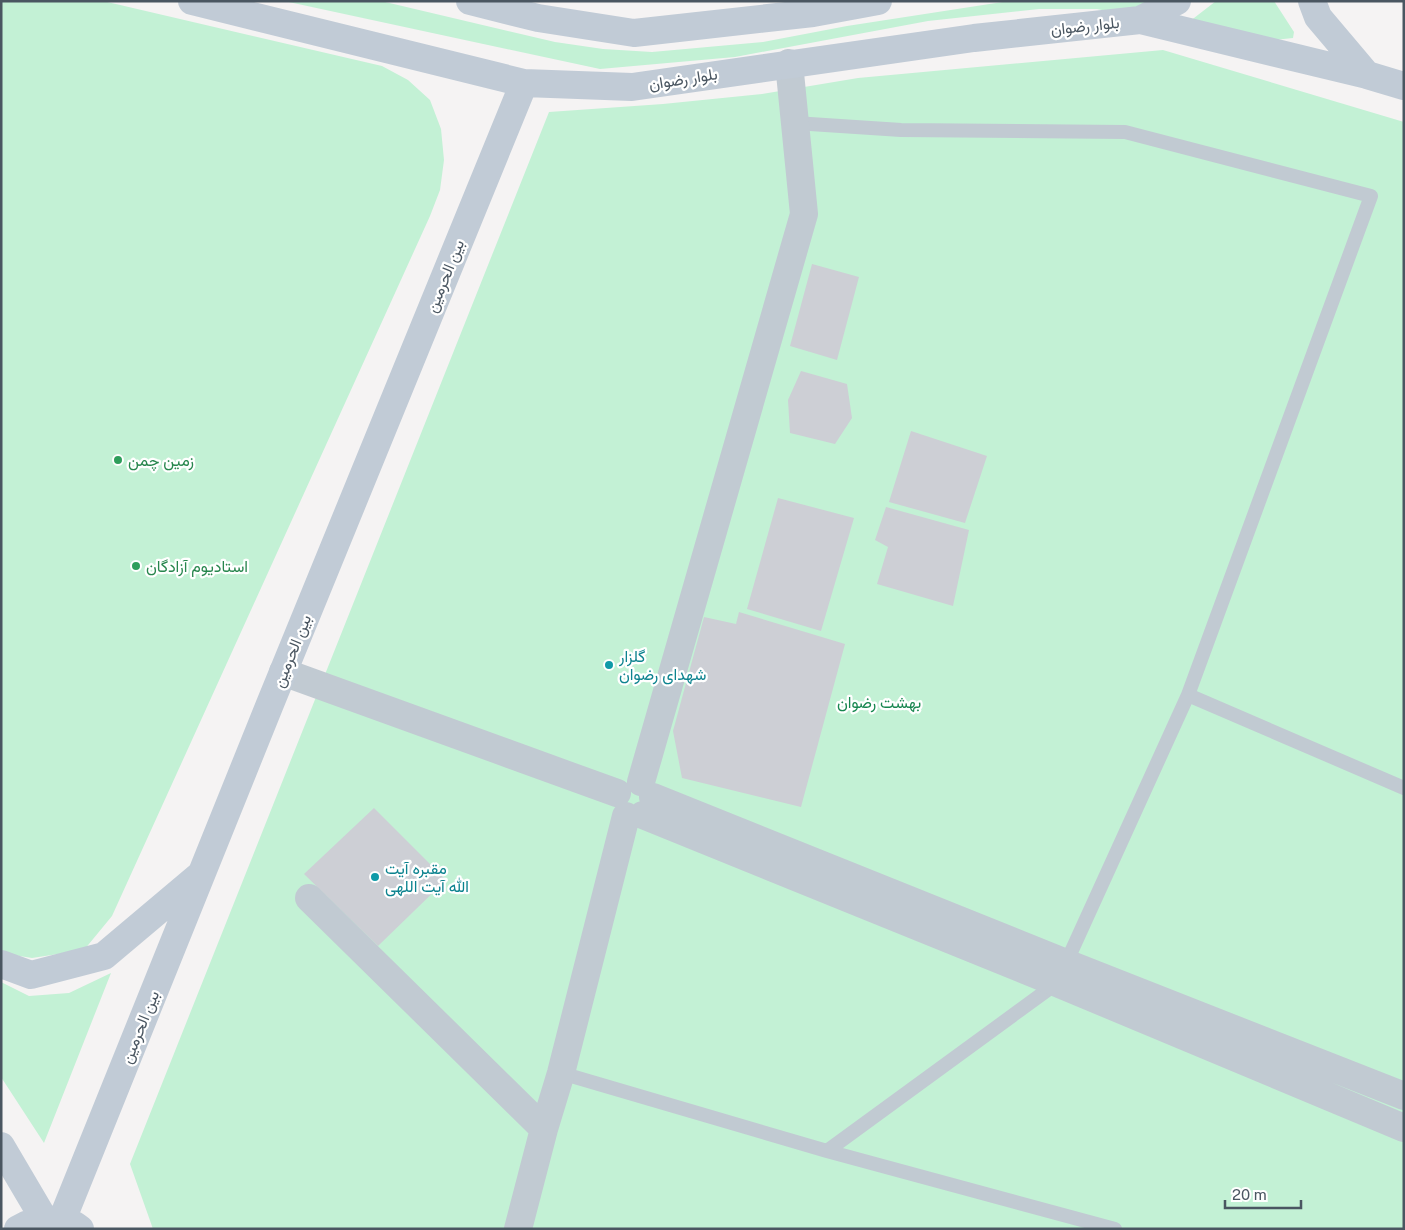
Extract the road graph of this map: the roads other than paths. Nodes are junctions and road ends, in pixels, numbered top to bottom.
1 (192, 1) edge
2 (470, 1) edge
3 (878, 1) edge
4 (1176, 1) edge
5 (1312, 1) edge
6 (1140, 20) junction
7 (789, 64) junction
8 (1367, 75) junction
9 (524, 83) junction
10 (1404, 86) edge
11 (795, 123) junction
12 (284, 672) junction
13 (1188, 695) junction
14 (1404, 788) edge
15 (636, 800) junction
16 (202, 874) junction
17 (309, 898) dead end
18 (1, 964) edge
19 (1062, 973) junction
20 (561, 1073) junction
21 (1404, 1096) edge
22 (1404, 1128) edge
23 (544, 1129) junction
24 (1, 1146) edge
25 (827, 1151) junction
26 (62, 1222) edge
27 (18, 1229) edge
28 (518, 1229) edge
29 (1115, 1229) edge

1 - 9 street, بلوار رضوان
2 - 3 street
4 - 6 street, بلوار رضوان
5 - 8 street
6 - 7 street, بلوار رضوان
6 - 8 street
7 - 9 street, بلوار رضوان
7 - 11 street
8 - 10 street
9 - 12 street, بین الحرمین
11 - 13 lane
11 - 15 street
12 - 15 street
12 - 16 street, بین الحرمین
13 - 14 lane
13 - 19 lane
15 - 19 street
15 - 20 street
16 - 18 street
16 - 26 street, بین الحرمین
17 - 23 street
19 - 21 street
19 - 22 street
19 - 25 lane
20 - 23 street
20 - 25 lane
23 - 28 street
24 - 26 street
25 - 29 lane
26 - 27 street

